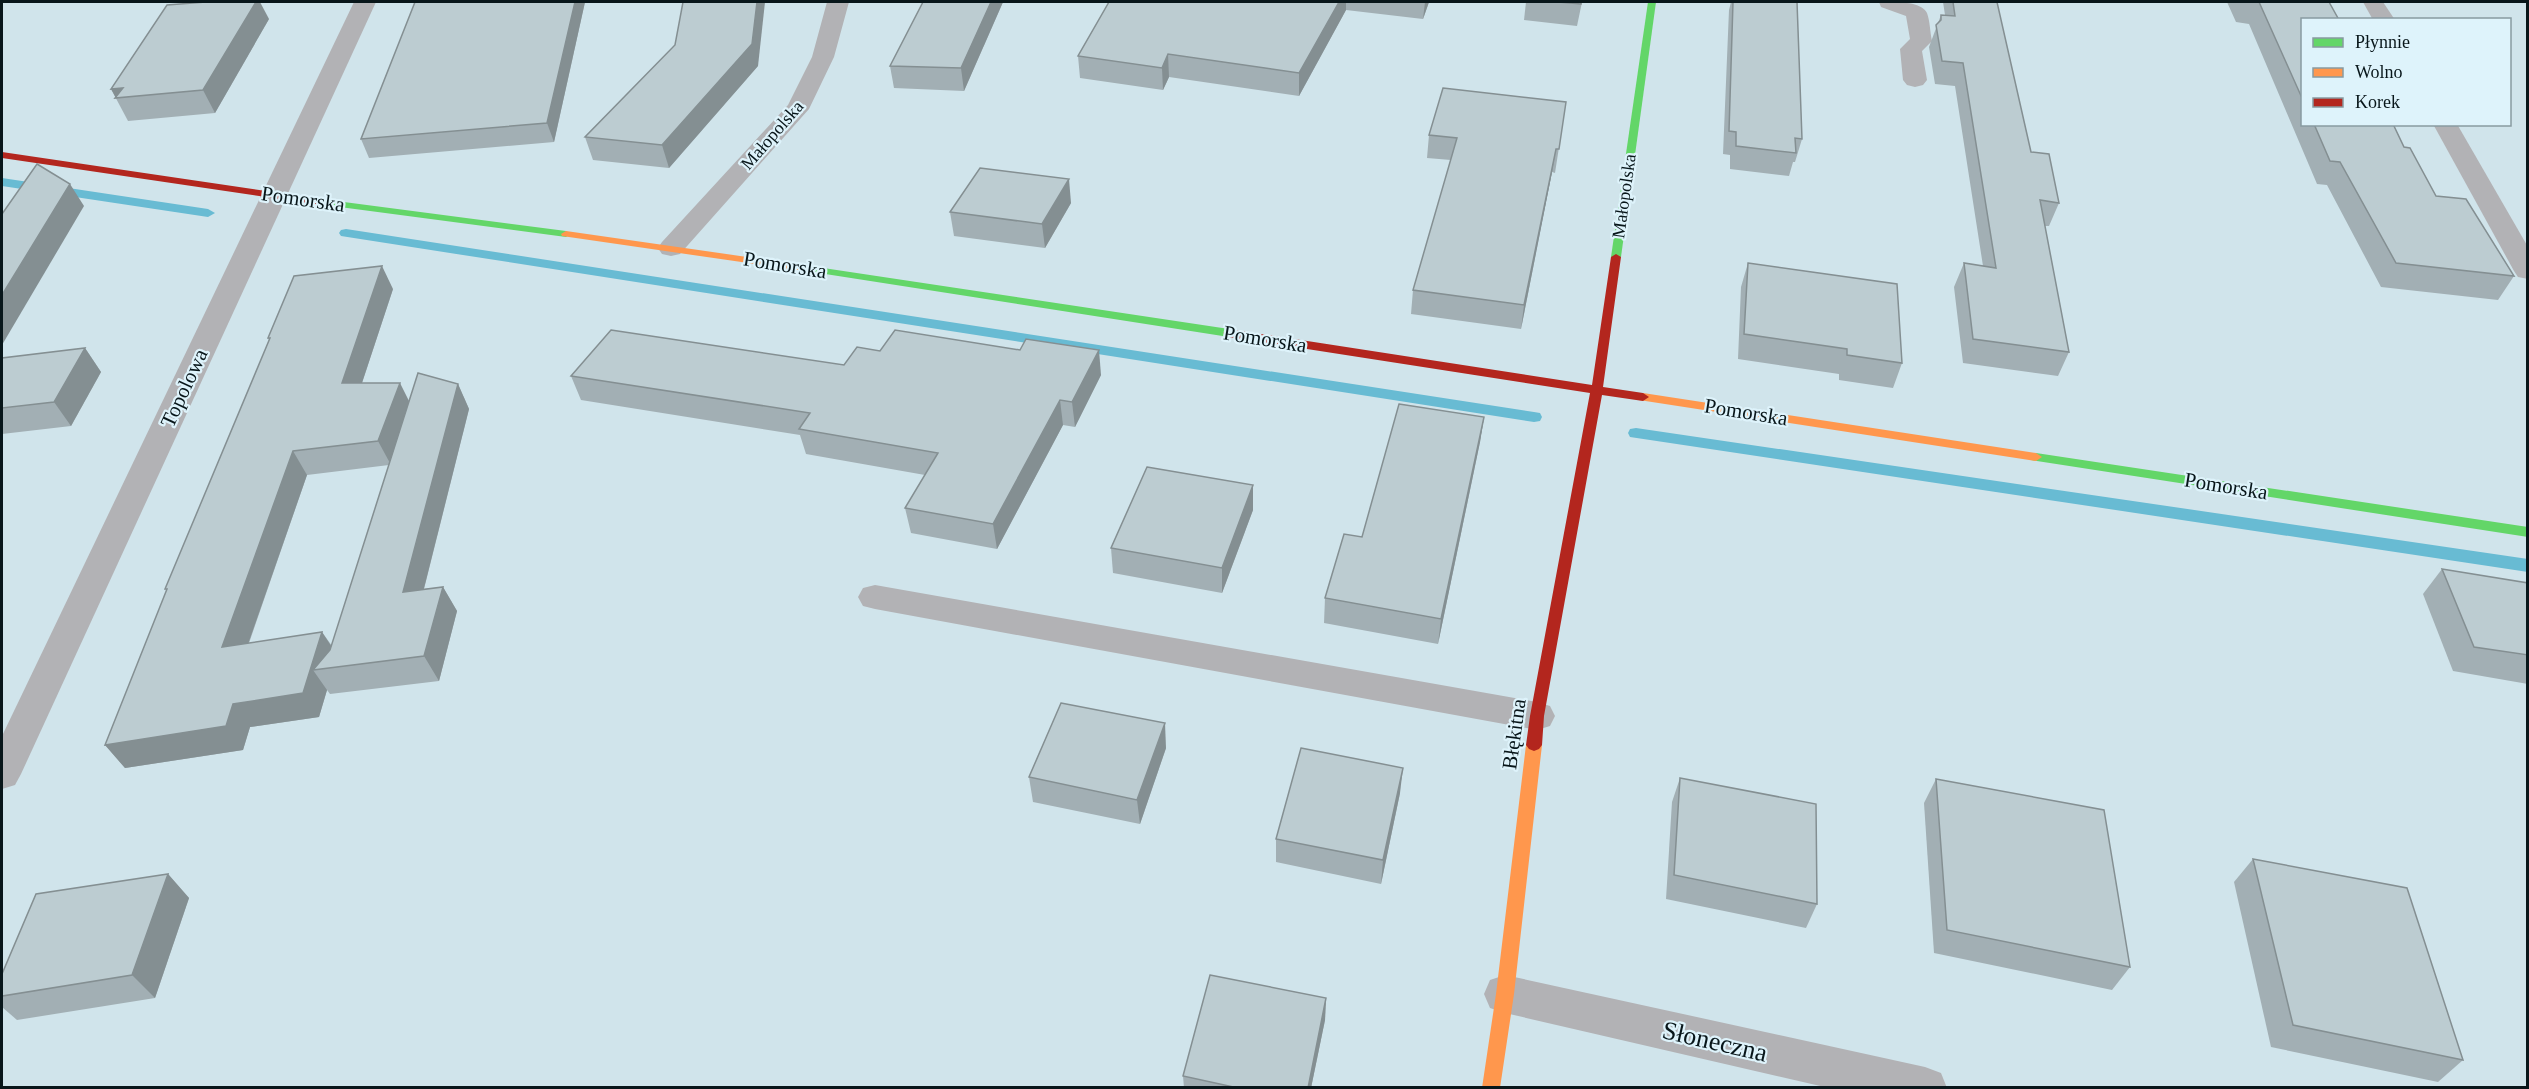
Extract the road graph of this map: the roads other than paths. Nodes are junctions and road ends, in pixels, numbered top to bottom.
1 (364, 2) edge
2 (838, 2) edge
3 (1652, 2) edge
4 (1889, 2) edge
5 (2373, 2) edge
6 (2383, 18) edge
7 (1915, 80) dead end
8 (2446, 126) edge
9 (2, 155) edge
10 (276, 195) junction
11 (671, 248) junction
12 (2528, 271) edge
13 (1597, 390) junction
14 (2528, 532) edge
15 (875, 597) dead end
16 (1537, 716) junction
17 (2, 774) edge
18 (1504, 994) junction
19 (1491, 1088) edge
20 (1925, 1088) edge

1 - 10 street, Topolowa
2 - 11 street, Małopolska
3 - 13 street, Małopolska
4 - 7 street
5 - 6 street
8 - 12 street
9 - 10 street, Pomorska
10 - 11 street, Pomorska
10 - 17 street, Topolowa
11 - 13 street, Pomorska
13 - 14 street, Pomorska
13 - 16 street, Błękitna
15 - 16 street
16 - 18 street, Błękitna
18 - 19 street, Błękitna
18 - 20 street, Słoneczna

